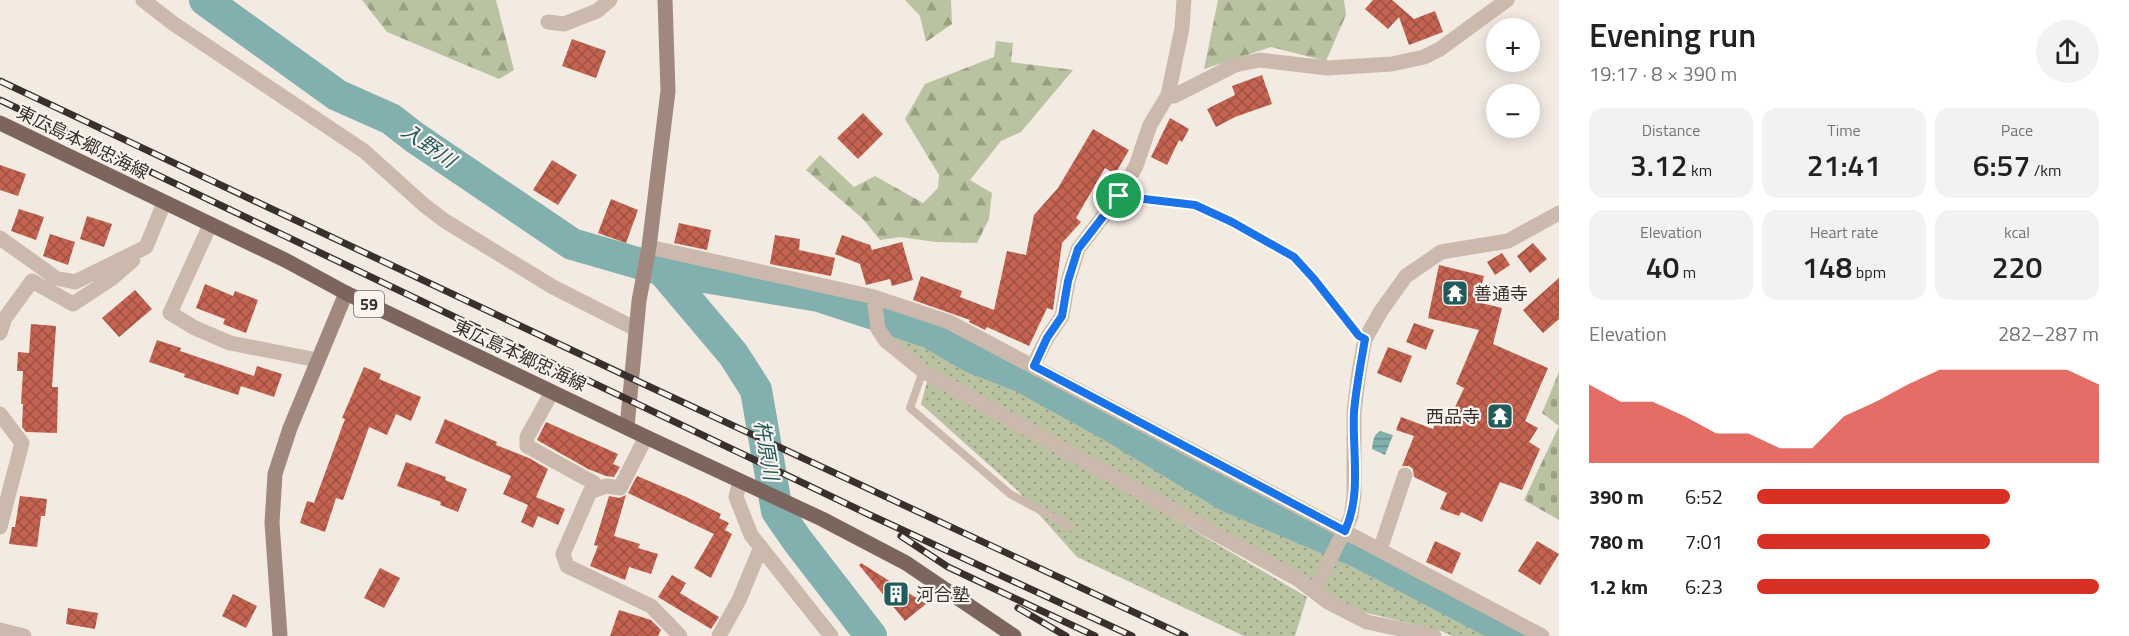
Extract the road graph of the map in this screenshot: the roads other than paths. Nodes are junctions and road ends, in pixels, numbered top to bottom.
1 (143, 0) edge
2 (610, 0) edge
3 (665, 0) edge
4 (1184, 0) edge
5 (1508, 0) edge
6 (548, 22) dead end
7 (1168, 95) junction
8 (0, 123) edge
9 (164, 203) junction
10 (1559, 213) edge
11 (210, 225) junction
12 (0, 237) edge
13 (649, 247) junction
14 (109, 273) junction
15 (346, 293) junction
16 (874, 299) junction
17 (636, 329) junction
18 (0, 333) edge
19 (317, 360) junction
20 (1034, 366) junction
21 (922, 371) junction
22 (552, 392) junction
23 (0, 414) edge
24 (627, 427) junction
25 (646, 437) junction
26 (1406, 475) dead end
27 (740, 481) junction
28 (598, 489) junction
29 (1071, 527) dead end
30 (0, 528) edge
31 (1343, 535) junction
32 (760, 547) junction
33 (1380, 550) junction
34 (1317, 585) junction
35 (0, 630) edge
36 (24, 636) edge
37 (280, 636) edge
38 (680, 636) edge
39 (718, 636) edge
40 (831, 636) edge
41 (1014, 636) edge
42 (1434, 636) edge
43 (1542, 636) edge

1 - 17 street
2 - 6 street
3 - 13 street
4 - 7 street
5 - 7 street
7 - 20 street
8 - 9 main road, 東広島本郷忠海線 / 59
9 - 11 main road, 東広島本郷忠海線 / 59
9 - 14 street
10 - 31 street
11 - 15 main road, 東広島本郷忠海線 / 59
11 - 19 street
12 - 14 street
13 - 16 street
13 - 17 street
14 - 18 street
15 - 19 street
15 - 22 main road, 東広島本郷忠海線 / 59
16 - 20 street
16 - 21 street
17 - 24 street
19 - 37 street
20 - 31 street
21 - 29 lane
21 - 34 street
22 - 24 main road, 東広島本郷忠海線 / 59
22 - 28 street
23 - 30 street
24 - 25 main road, 東広島本郷忠海線 / 59
25 - 27 main road, 東広島本郷忠海線 / 59
25 - 28 street
26 - 33 street
27 - 32 street
27 - 41 main road, 東広島本郷忠海線 / 59
28 - 38 street
31 - 33 street
31 - 34 street
32 - 39 street
32 - 40 street
33 - 43 street
34 - 42 street
35 - 36 street

